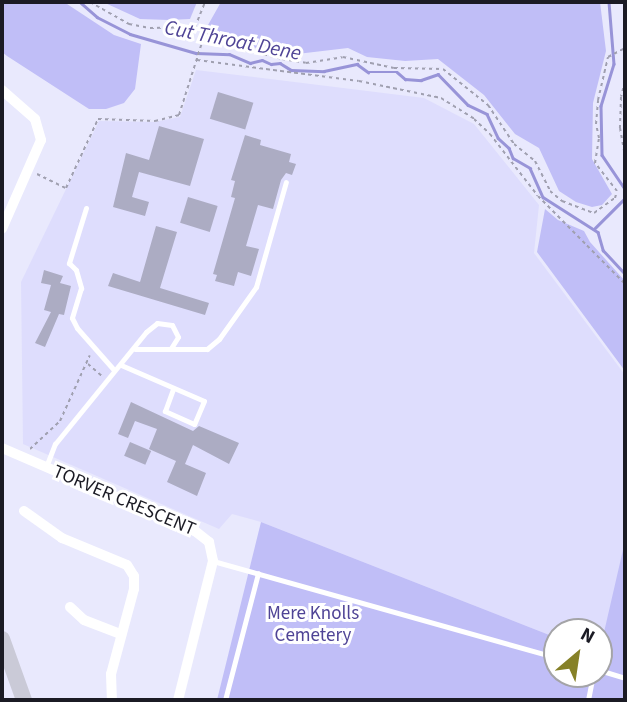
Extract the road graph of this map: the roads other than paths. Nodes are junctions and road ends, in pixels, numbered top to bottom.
1 (2, 90) edge
2 (286, 182) dead end
3 (2, 195) edge
4 (13, 203) junction
5 (86, 208) dead end
6 (2, 229) edge
7 (171, 348) junction
8 (135, 349) junction
9 (121, 365) junction
10 (114, 370) junction
11 (173, 389) junction
12 (2, 448) edge
13 (46, 467) junction
14 (24, 511) dead end
15 (213, 561) junction
16 (258, 573) junction
17 (70, 607) dead end
18 (121, 634) junction
19 (3, 644) edge
20 (543, 654) edge
21 (24, 700) edge
22 (112, 700) edge
23 (178, 700) edge
24 (225, 700) edge

1 - 4 street
2 - 7 lane
3 - 4 street
4 - 6 street
5 - 10 lane
7 - 8 lane
7 - 8 lane
8 - 9 lane
9 - 10 lane
9 - 11 lane
10 - 13 lane
11 - 11 lane
12 - 13 street, TORVER CRESCENT
13 - 15 street, TORVER CRESCENT
14 - 18 street
15 - 16 lane
15 - 23 street
16 - 20 lane
16 - 24 lane
17 - 18 street
18 - 22 street
19 - 21 street

